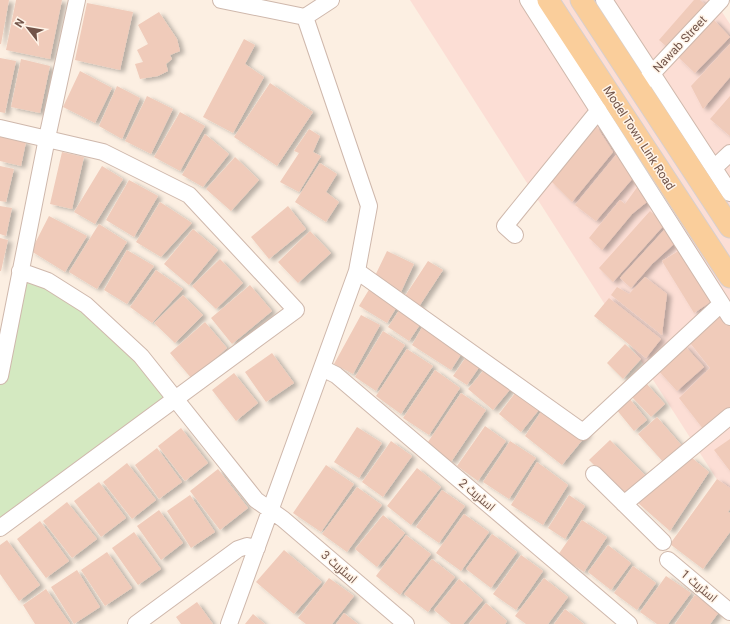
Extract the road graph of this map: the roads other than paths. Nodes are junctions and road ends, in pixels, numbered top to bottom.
1 (77, 0) edge
2 (221, 0) edge
3 (331, 0) edge
4 (528, 0) edge
5 (548, 0) edge
6 (581, 0) edge
7 (604, 0) edge
8 (721, 0) edge
9 (305, 17) junction
10 (645, 81) junction
11 (599, 110) junction
12 (0, 128) edge
13 (47, 138) junction
14 (730, 154) edge
15 (714, 168) junction
16 (730, 193) edge
17 (730, 228) edge
18 (515, 235) dead end
19 (20, 271) junction
20 (357, 271) junction
21 (730, 277) edge
22 (726, 310) edge
23 (322, 368) junction
24 (0, 376) edge
25 (177, 399) junction
26 (730, 416) edge
27 (594, 474) dead end
28 (624, 504) junction
29 (271, 511) junction
30 (0, 528) edge
31 (663, 542) dead end
32 (257, 548) junction
33 (668, 560) dead end
34 (730, 612) edge
35 (136, 624) edge
36 (229, 624) edge
37 (406, 624) edge
38 (629, 624) edge

1 - 13 street
2 - 9 street
3 - 9 street
4 - 11 street
5 - 21 main road, Model Town Link Road
6 - 10 main road
7 - 10 street
8 - 10 street, Nawab Street
9 - 20 street
10 - 15 street
10 - 17 main road
11 - 18 street
11 - 22 street
12 - 13 street
13 - 19 street
13 - 25 street
14 - 15 street
15 - 16 street
19 - 24 street
19 - 25 street, اسٹریٹ 3
20 - 22 street
20 - 23 street
23 - 29 street
23 - 38 street, اسٹریٹ 2
25 - 29 street, اسٹریٹ 3
25 - 30 street
26 - 28 street
27 - 28 street
28 - 31 street
29 - 32 street
29 - 37 street, اسٹریٹ 3
32 - 35 street
32 - 36 street
33 - 34 street, اسٹریٹ 1

